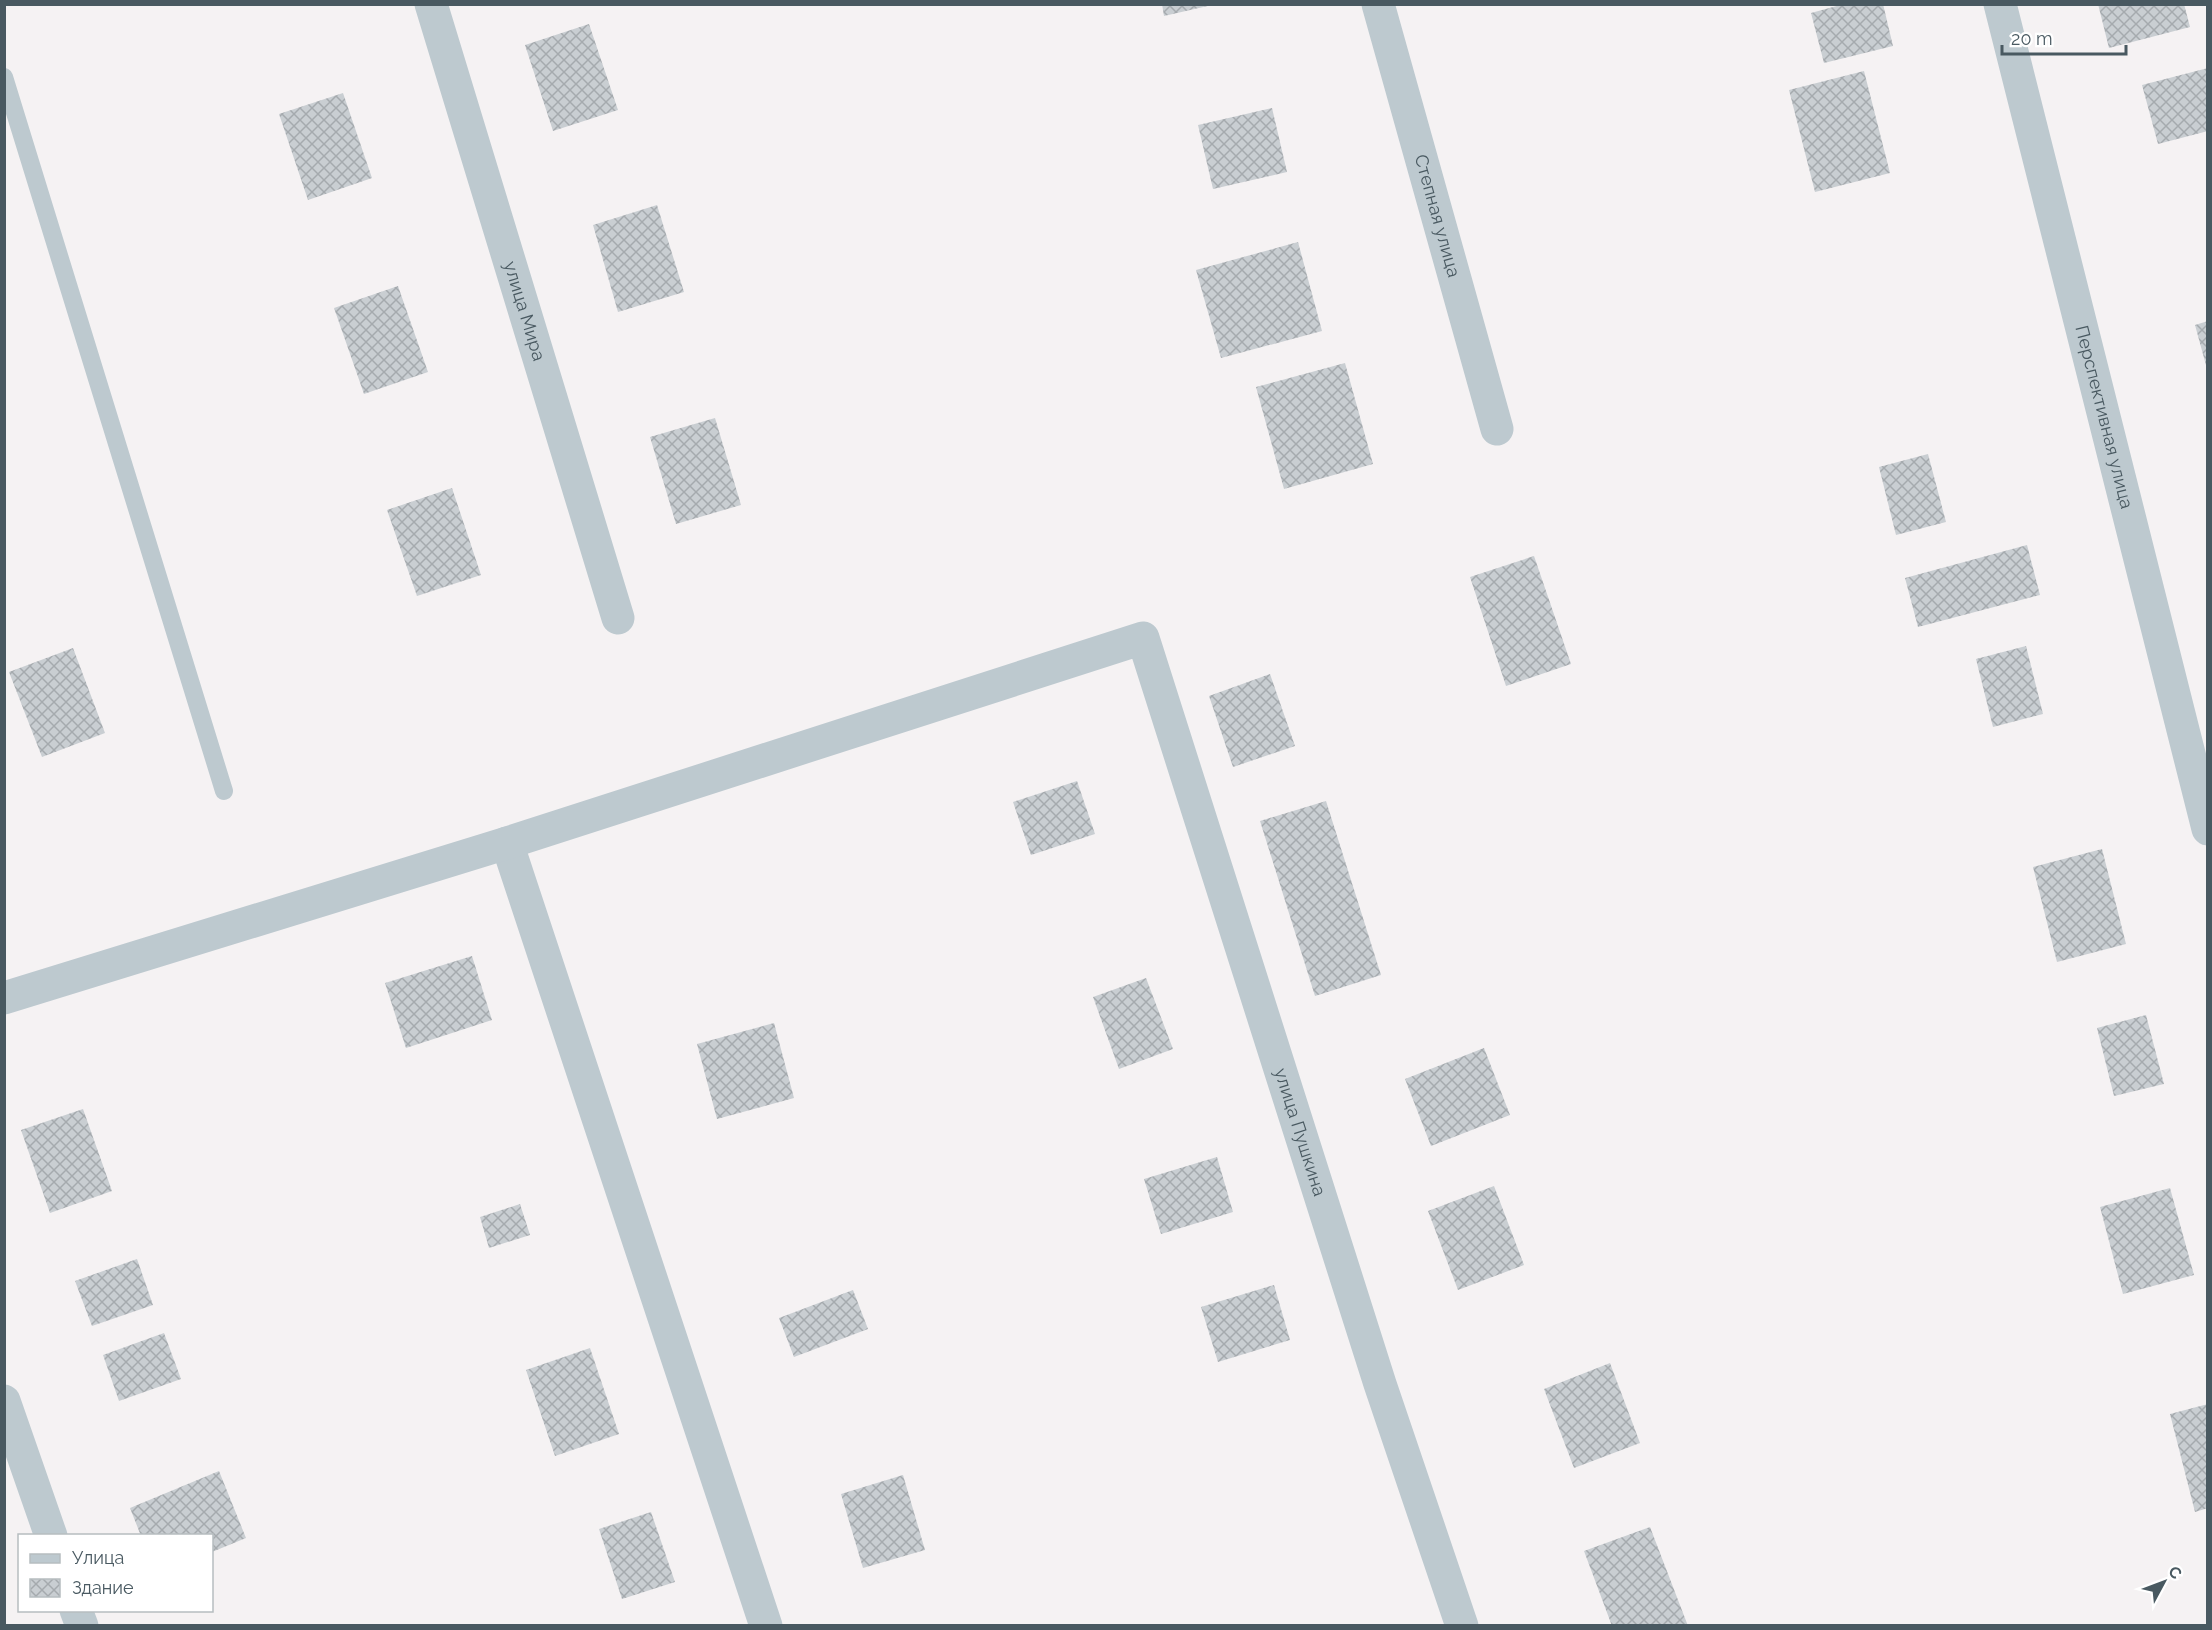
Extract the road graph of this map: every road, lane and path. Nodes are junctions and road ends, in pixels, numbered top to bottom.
1 (431, 4) edge
2 (1378, 4) edge
3 (2000, 4) edge
4 (4, 77) edge
5 (1497, 429) dead end
6 (618, 618) dead end
7 (224, 791) dead end
8 (2208, 829) edge
9 (507, 843) junction
10 (4, 998) edge
11 (4, 1401) edge
12 (50, 1534) edge
13 (76, 1612) edge
14 (82, 1626) edge
15 (766, 1626) edge
16 (1462, 1626) edge

1 - 6 street, улица Мира
2 - 5 street, Степная улица
3 - 8 street, Перспективная улица
4 - 7 lane
9 - 10 street
9 - 15 street
9 - 16 street, улица Пушкина
11 - 12 street
13 - 14 street

